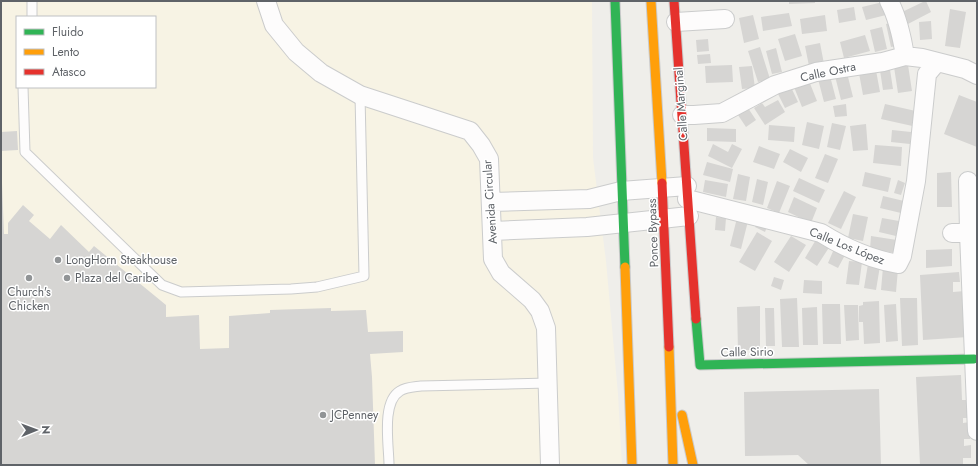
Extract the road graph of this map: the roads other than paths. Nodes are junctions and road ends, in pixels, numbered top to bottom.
1 (32, 1) edge
2 (266, 1) edge
3 (615, 1) edge
4 (651, 1) edge
5 (674, 1) edge
6 (889, 1) edge
7 (32, 16) edge
8 (725, 19) dead end
9 (676, 22) junction
10 (906, 56) junction
11 (937, 62) junction
12 (977, 75) edge
13 (23, 88) edge
14 (360, 95) junction
15 (682, 115) junction
16 (968, 181) dead end
17 (663, 188) junction
18 (621, 191) junction
19 (687, 200) junction
20 (491, 202) junction
21 (664, 219) junction
22 (622, 222) junction
23 (493, 231) junction
24 (967, 241) edge
25 (974, 359) junction
26 (670, 366) junction
27 (548, 383) junction
28 (977, 431) edge
29 (390, 465) edge
30 (550, 465) edge
31 (632, 465) edge
32 (673, 465) edge
33 (693, 465) edge

1 - 7 lane
2 - 14 street, Avenida Circular
3 - 18 main road
4 - 17 main road, Ponce Bypass
5 - 9 main road, Calle Marginal
6 - 10 street
8 - 9 street
9 - 15 main road, Calle Marginal
10 - 11 street, Calle Ostra
10 - 15 street, Calle Ostra
11 - 12 street, Calle Ostra
11 - 19 street, Calle Los López
13 - 14 lane
14 - 20 street, Avenida Circular
15 - 19 main road, Calle Marginal
16 - 24 street
17 - 18 street
17 - 19 street
17 - 21 main road, Ponce Bypass
18 - 20 street
18 - 22 main road
19 - 21 street
19 - 25 main road, Calle Sirio
20 - 23 street, Avenida Circular
21 - 22 street
21 - 26 main road, Ponce Bypass
22 - 23 street
22 - 31 main road
23 - 27 street, Avenida Circular
24 - 25 street
25 - 28 street
26 - 32 main road, Ponce Bypass
26 - 33 main road
27 - 29 lane
27 - 30 street, Avenida Circular

